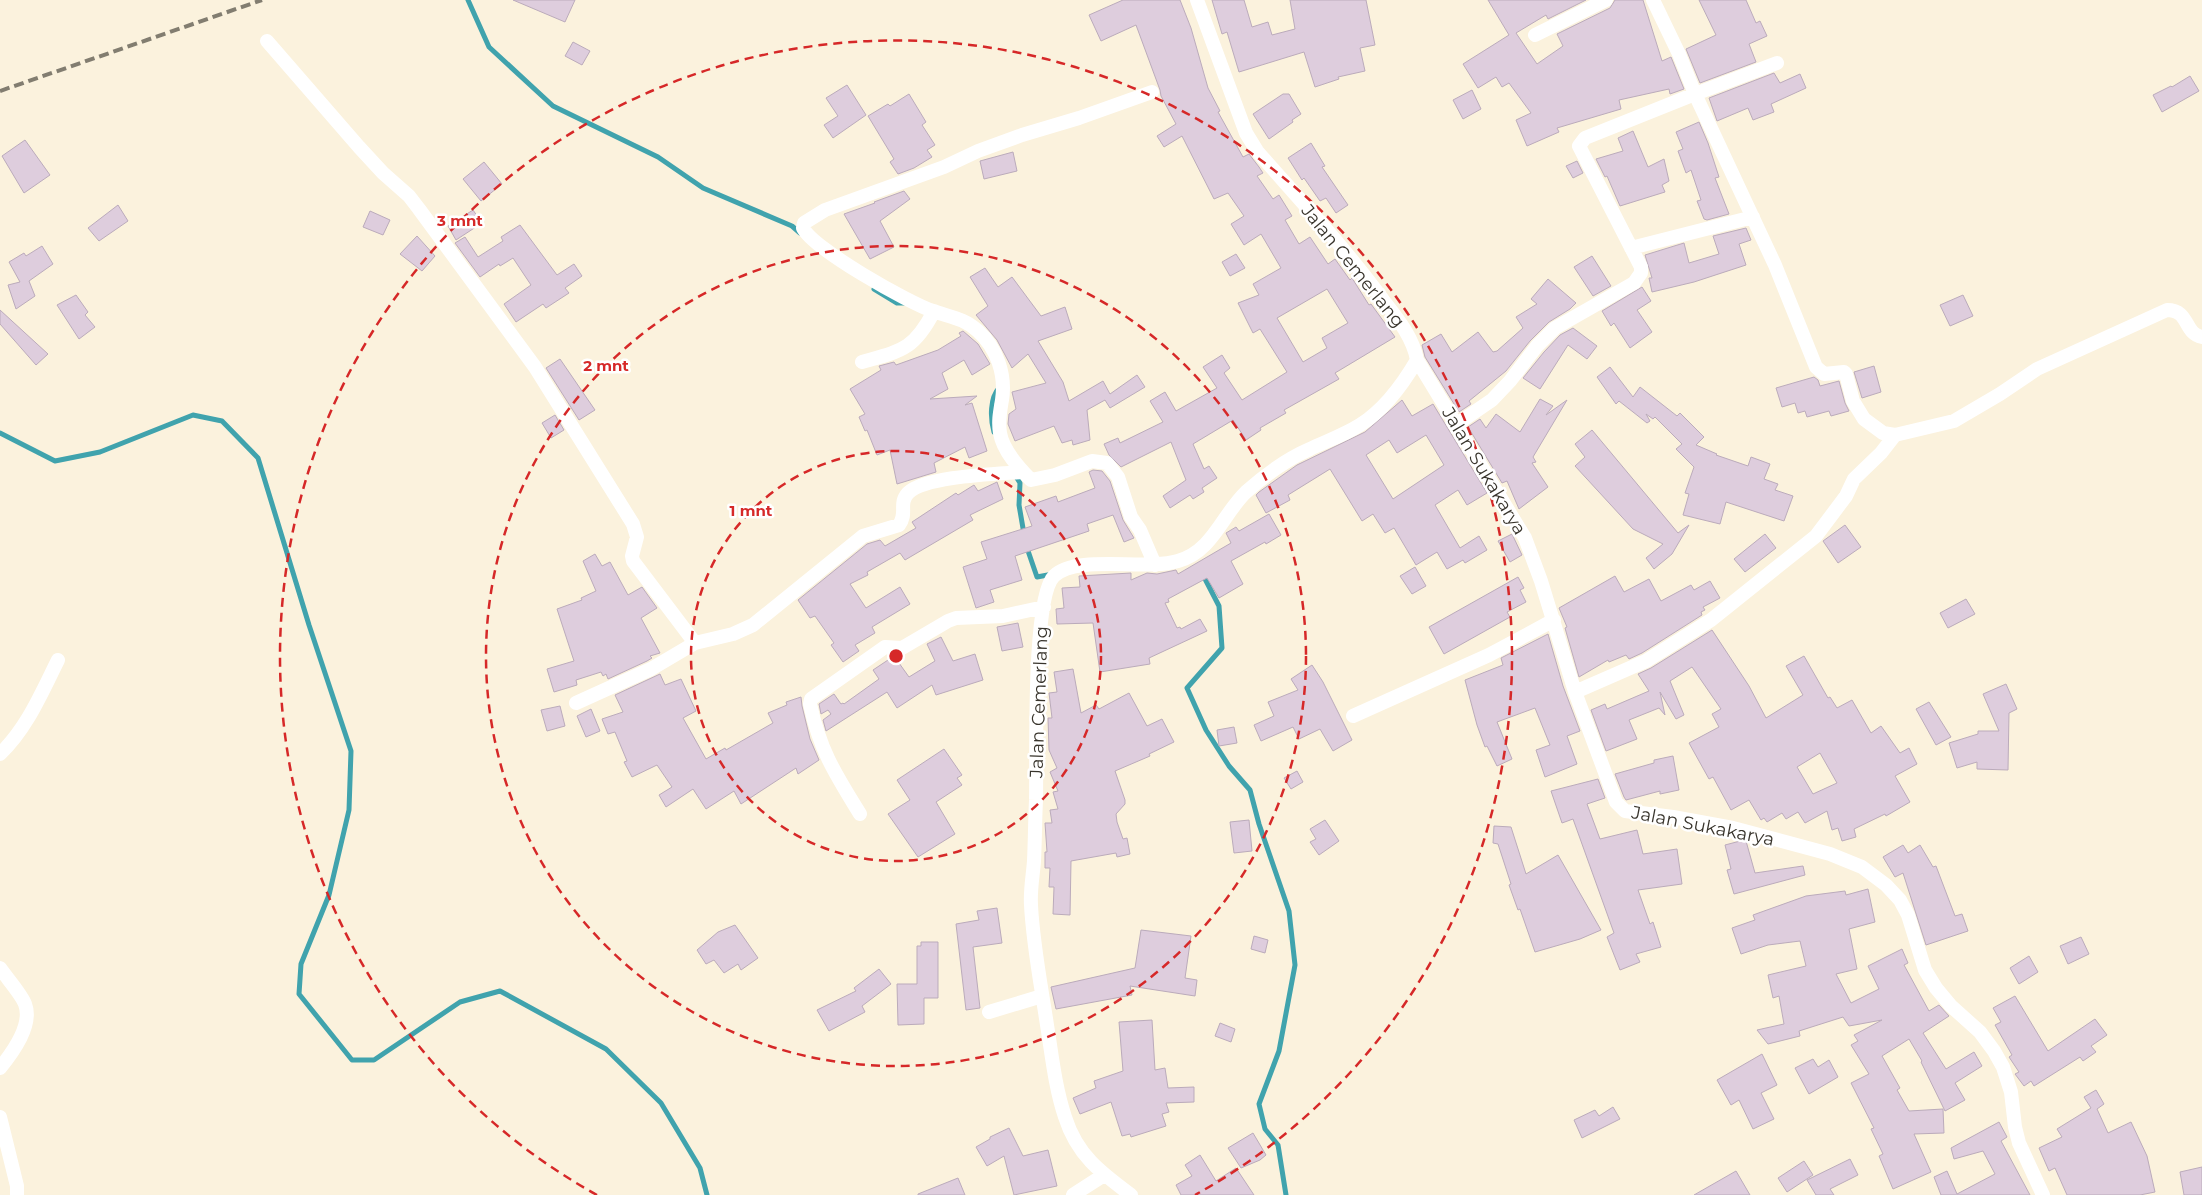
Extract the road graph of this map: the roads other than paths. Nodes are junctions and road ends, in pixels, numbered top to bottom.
1 (1197, 0) edge
2 (1606, 0) edge
3 (1653, 0) edge
4 (1535, 35) dead end
5 (267, 41) dead end
6 (1777, 63) dead end
7 (1152, 92) dead end
8 (1695, 94) junction
9 (1753, 216) junction
10 (1632, 248) junction
11 (934, 312) junction
12 (2202, 337) edge
13 (1417, 360) junction
14 (862, 362) dead end
15 (1457, 424) junction
16 (1895, 435) junction
17 (1022, 472) junction
18 (1155, 565) junction
19 (1044, 608) junction
20 (1554, 620) junction
21 (695, 643) junction
22 (58, 660) dead end
23 (1575, 692) junction
24 (576, 703) dead end
25 (1353, 716) dead end
26 (0, 754) edge
27 (860, 814) dead end
28 (0, 968) edge
29 (1042, 996) junction
30 (989, 1012) dead end
31 (0, 1068) edge
32 (0, 1117) edge
33 (1104, 1175) junction
34 (17, 1195) edge
35 (1073, 1195) edge
36 (1131, 1195) edge
37 (2043, 1195) edge

1 - 13 street, Jalan Cemerlang
2 - 4 street
3 - 8 street
5 - 21 street
6 - 8 street
7 - 11 street
8 - 9 street
8 - 10 street
9 - 10 street
9 - 16 street
10 - 15 street
11 - 14 street
11 - 17 street
12 - 16 street
13 - 15 street, Jalan Sukakarya
13 - 18 street, Jalan Cemerlang
15 - 20 street, Jalan Sukakarya
16 - 23 street
17 - 18 street
17 - 21 street
18 - 19 street, Jalan Cemerlang
19 - 27 street
19 - 29 street, Jalan Cemerlang
20 - 23 street, Jalan Sukakarya
20 - 25 street
21 - 24 street
22 - 26 street
23 - 37 street, Jalan Sukakarya
28 - 31 street
29 - 30 street
29 - 33 street, Jalan Cemerlang
32 - 34 street
33 - 35 street
33 - 36 street, Jalan Cemerlang

